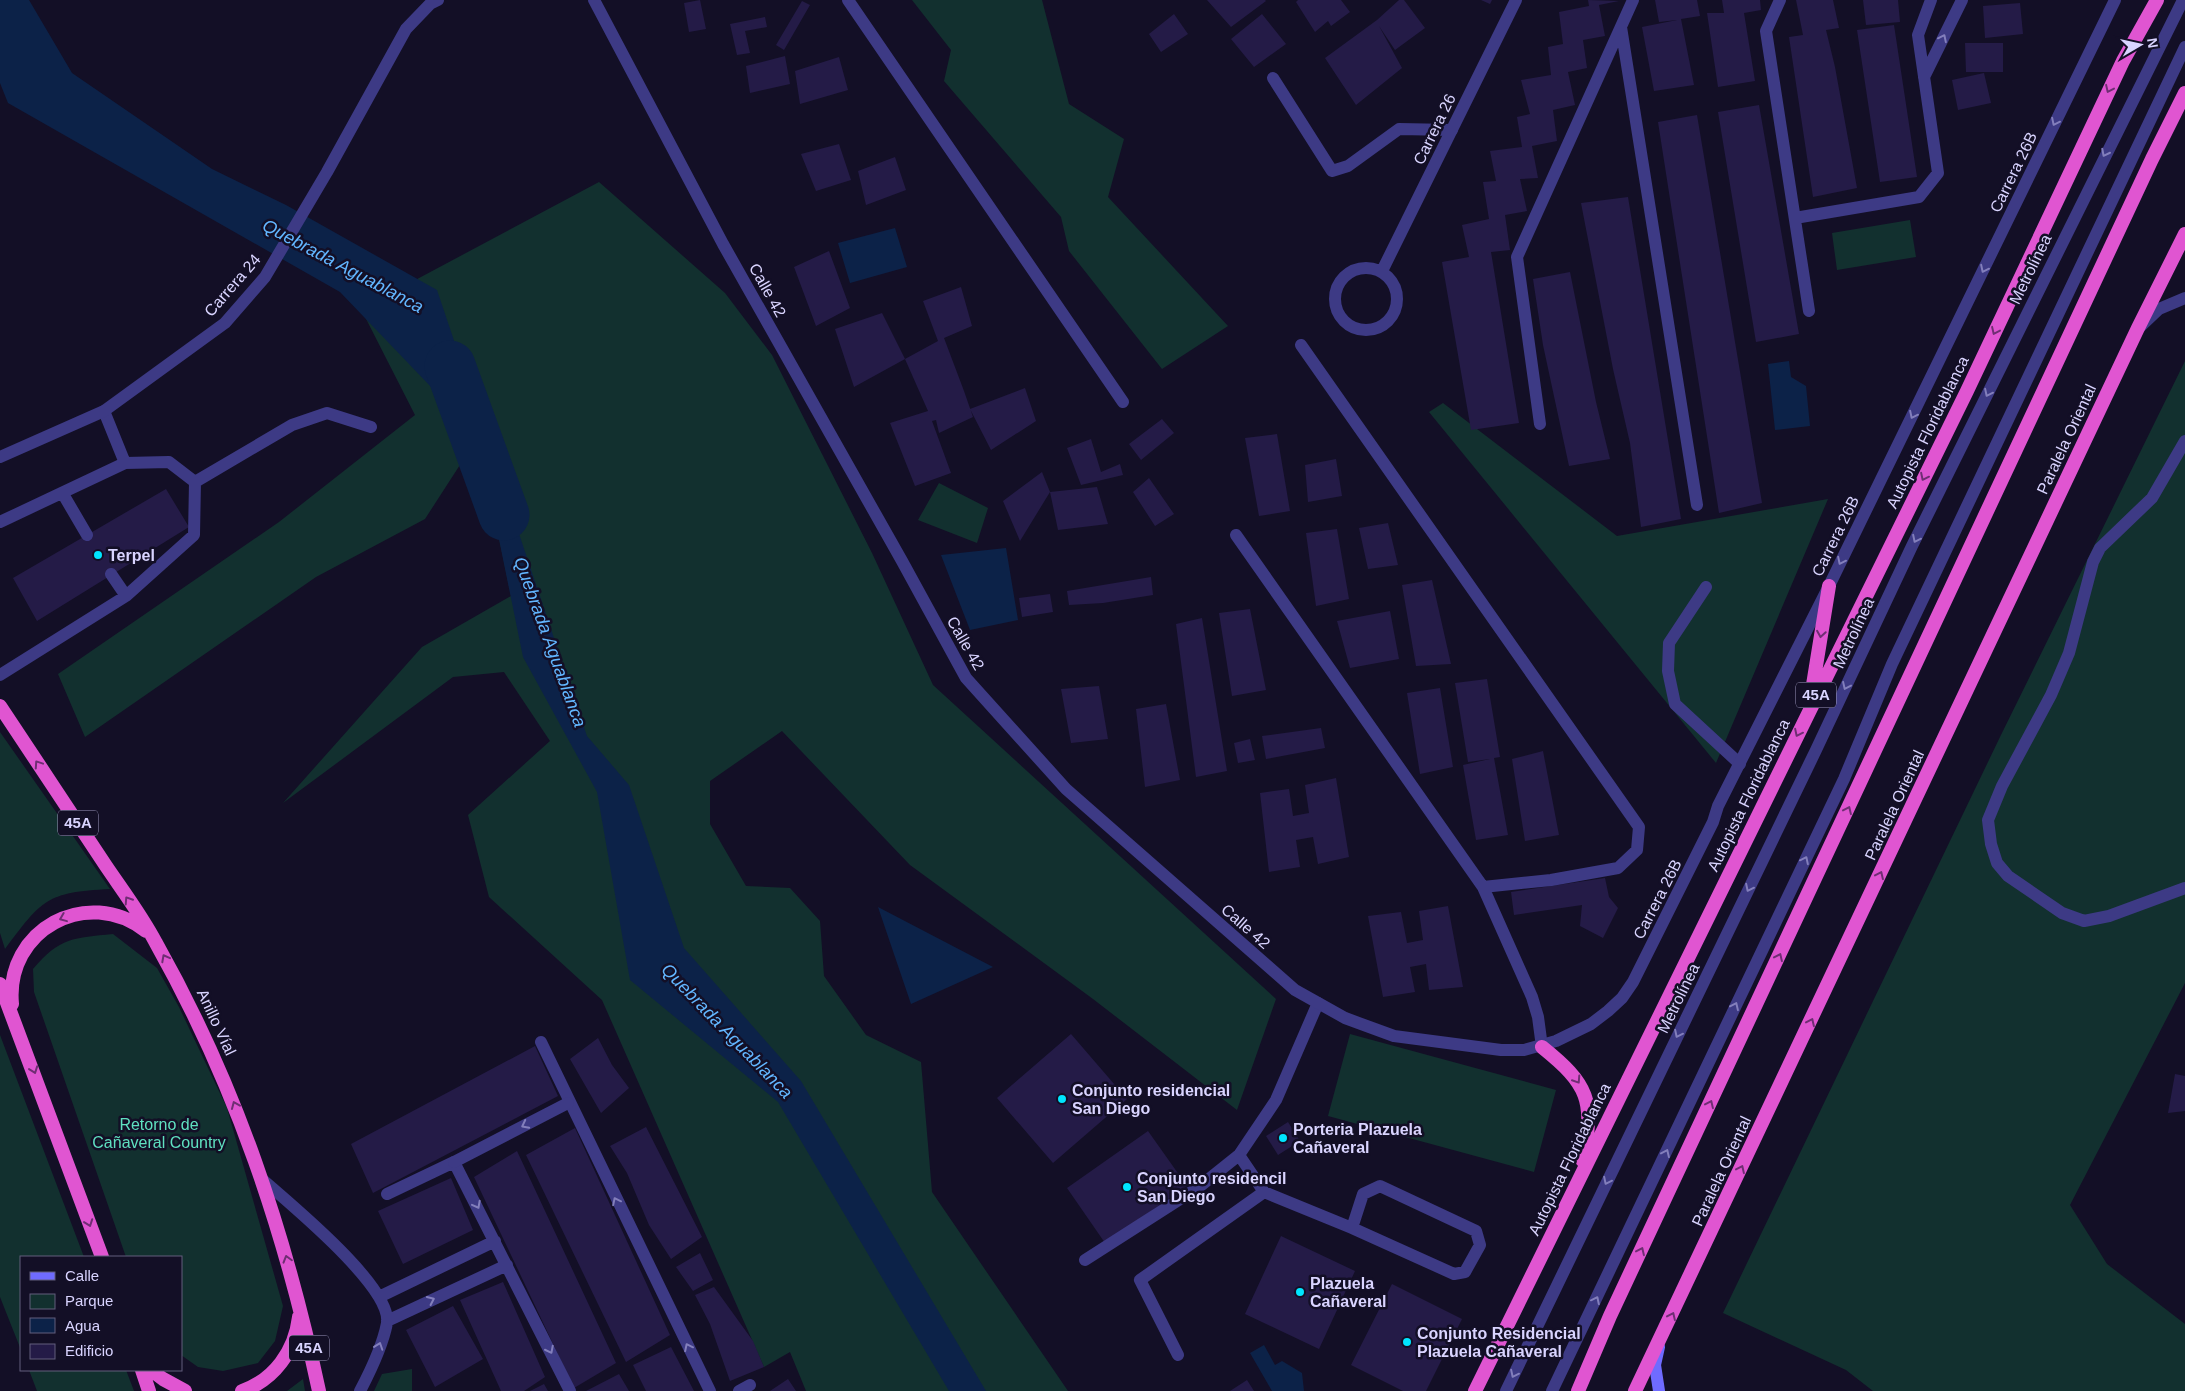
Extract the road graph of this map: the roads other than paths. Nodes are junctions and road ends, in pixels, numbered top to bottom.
1 (594, 0) edge
2 (848, 0) edge
3 (1516, 0) edge
4 (1633, 0) edge
5 (1780, 0) edge
6 (1931, 0) edge
7 (1962, 0) edge
8 (2115, 0) edge
9 (2157, 0) edge
10 (2182, 0) edge
11 (432, 1) edge
12 (1621, 27) junction
13 (2185, 47) edge
14 (1924, 77) junction
15 (1273, 78) dead end
16 (2185, 93) edge
17 (1452, 130) junction
18 (1795, 218) junction
19 (2185, 234) edge
20 (1382, 271) junction
21 (2185, 298) edge
22 (1809, 311) dead end
23 (2138, 328) junction
24 (1301, 345) dead end
25 (1123, 402) dead end
26 (104, 411) junction
27 (1540, 424) dead end
28 (371, 427) dead end
29 (2185, 441) edge
30 (0, 457) edge
31 (125, 463) junction
32 (195, 482) junction
33 (63, 494) junction
34 (1697, 505) dead end
35 (0, 522) edge
36 (1236, 535) dead end
37 (87, 536) dead end
38 (111, 574) dead end
39 (1829, 586) junction
40 (1706, 587) dead end
41 (126, 596) junction
42 (0, 675) edge
43 (0, 706) edge
44 (1808, 712) junction
45 (1740, 764) junction
46 (1483, 887) junction
47 (2185, 888) edge
48 (155, 940) junction
49 (0, 984) edge
50 (1318, 1004) junction
51 (17, 1024) junction
52 (540, 1042) dead end
53 (1542, 1046) junction
54 (568, 1103) junction
55 (1239, 1155) junction
56 (454, 1162) junction
57 (263, 1180) junction
58 (1577, 1182) junction
59 (1264, 1192) junction
60 (387, 1194) dead end
61 (1352, 1228) junction
62 (495, 1241) junction
63 (102, 1256) edge
64 (1085, 1260) dead end
65 (507, 1265) junction
66 (379, 1296) junction
67 (299, 1306) junction
68 (387, 1321) junction
69 (1660, 1340) junction
70 (1178, 1355) dead end
71 (142, 1371) edge
72 (152, 1371) edge
73 (149, 1391) edge
74 (185, 1391) edge
75 (242, 1391) edge
76 (319, 1391) edge
77 (360, 1391) edge
78 (570, 1391) edge
79 (710, 1391) edge
80 (1475, 1391) edge
81 (1506, 1391) edge
82 (1552, 1391) edge
83 (1578, 1391) edge
84 (1635, 1391) edge
85 (1659, 1391) edge

1 - 50 street, Calle 42
2 - 25 street
3 - 17 street, Carrera 26
4 - 12 street
5 - 18 street
6 - 14 street
14 -> 7 street
8 -> 39 street, Carrera 26B
9 -> 44 highway, Autopista Floridablanca / 45A
10 -> 81 street, Metrolínea
11 - 26 street, Carrera 24
12 - 27 street
12 - 34 street
82 -> 13 street
14 - 18 street
15 - 17 street
83 -> 16 highway
17 - 20 street, Carrera 26
18 - 22 street
19 - 23 highway, Paralela Oriental
20 - 20 street
21 - 23 street
69 -> 23 highway, Paralela Oriental
24 - 46 street
26 - 30 street, Carrera 24
26 - 31 street
28 - 32 street
29 - 47 street
31 - 32 street
31 - 33 street
32 - 41 street
33 - 35 street
33 - 37 street
36 - 46 street
38 - 41 street
39 -> 44 highway
39 - 45 street, Carrera 26B
40 - 45 street
41 - 42 street
48 -> 43 highway, Anillo Víal / 45A
44 -> 58 highway, Autopista Floridablanca / 45A
45 - 53 street, Carrera 26B
46 - 53 street
48 -> 51 highway
57 -> 48 highway, Anillo Víal / 45A
49 - 51 highway
50 - 53 street, Calle 42
50 - 55 street
51 -> 63 highway
52 - 54 street
53 -> 58 highway
54 -> 56 street
79 -> 54 street
55 - 59 street
55 - 64 street
56 - 60 street
56 -> 62 street
57 - 66 street
67 -> 57 highway, Anillo Víal / 45A
58 - 80 highway, Autopista Floridablanca / 45A
59 - 61 street
59 - 70 street
61 - 61 street
62 - 65 street
62 - 66 street
68 -> 65 street
65 -> 78 street
66 - 68 street
67 - 75 highway
67 - 76 highway, Anillo Víal / 45A
77 -> 68 street
69 - 84 highway, Paralela Oriental
69 - 85 main road
71 - 73 highway
72 - 74 highway

